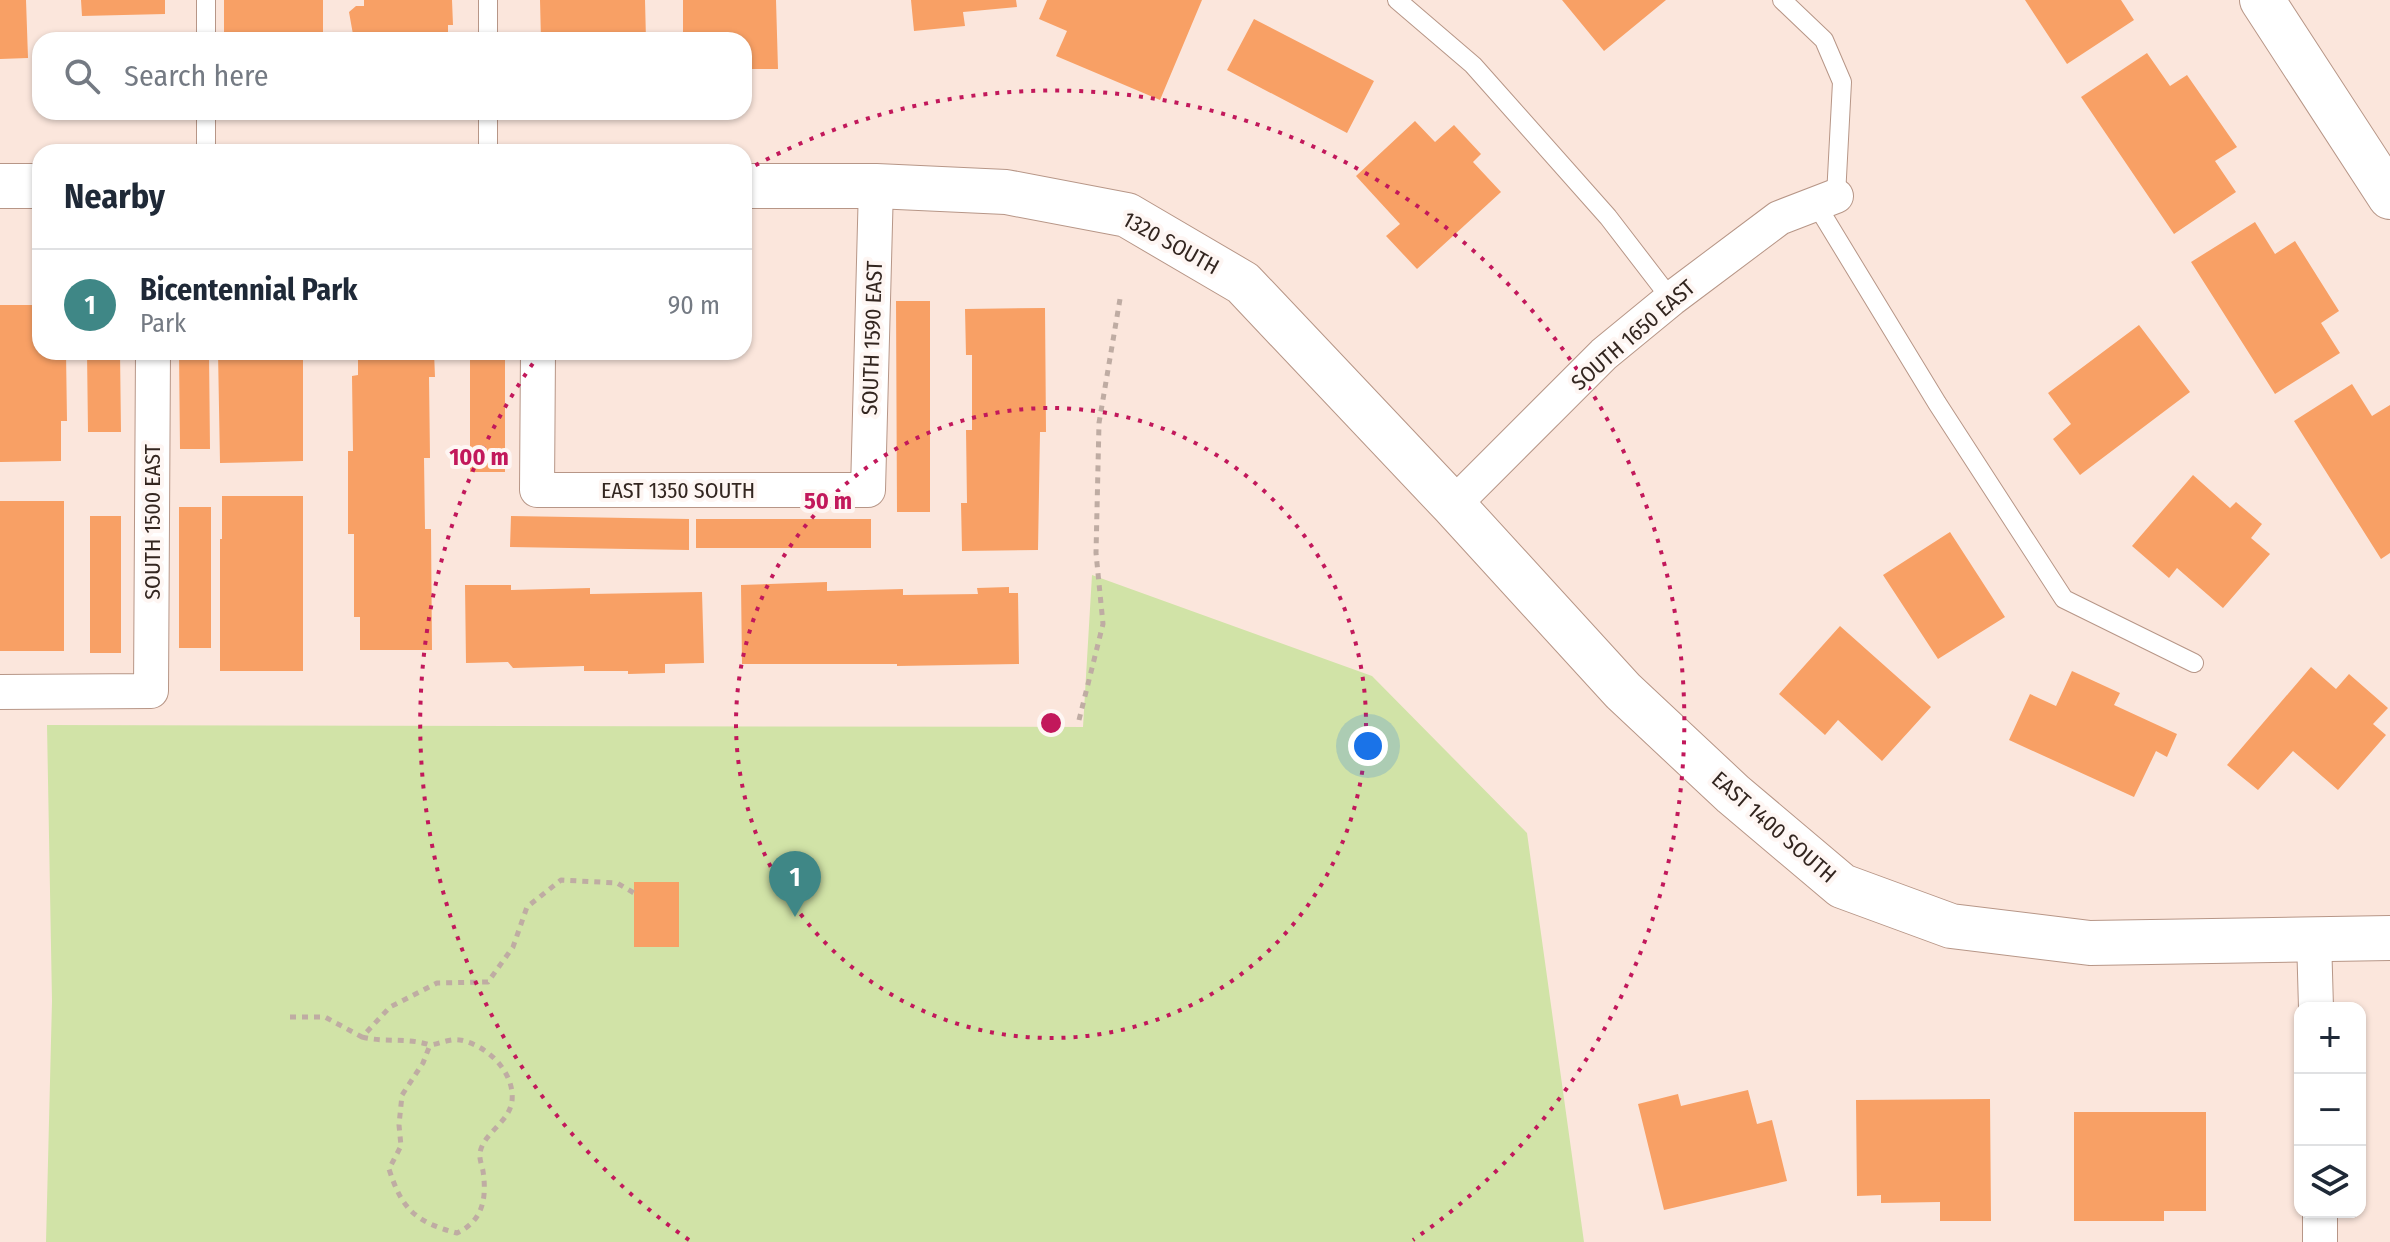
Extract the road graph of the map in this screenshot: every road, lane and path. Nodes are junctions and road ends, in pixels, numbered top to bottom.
1 (206, 0) edge
2 (488, 0) edge
3 (1397, 0) edge
4 (1782, 0) edge
5 (2262, 0) edge
6 (206, 32) edge
7 (488, 32) edge
8 (206, 120) edge
9 (488, 120) edge
10 (206, 144) edge
11 (488, 144) edge
12 (0, 186) edge
13 (32, 186) edge
14 (752, 186) edge
15 (876, 186) junction
16 (2390, 197) edge
17 (1826, 200) junction
18 (1120, 299) dead end
19 (1671, 299) junction
20 (153, 360) edge
21 (538, 360) edge
22 (868, 490) joint
23 (1453, 505) junction
24 (2194, 663) dead end
25 (0, 692) edge
26 (1079, 720) dead end
27 (634, 893) dead end
28 (2314, 938) junction
29 (2390, 938) edge
30 (2316, 1002) edge
31 (290, 1017) dead end
32 (362, 1037) junction
33 (430, 1045) junction
34 (2320, 1218) edge
35 (2320, 1242) edge

1 - 6 lane
2 - 7 lane
3 - 19 lane
4 - 17 lane
5 - 16 street
8 - 10 lane
9 - 11 lane
12 - 13 street
14 - 15 street, 1320 SOUTH
15 - 22 street, SOUTH 1590 EAST
15 - 23 street, 1320 SOUTH
17 - 19 street, SOUTH 1650 EAST
17 - 24 lane
18 - 26 path
19 - 23 street, SOUTH 1650 EAST
20 - 25 street, SOUTH 1500 EAST
21 - 22 street, EAST 1350 SOUTH
23 - 28 street, EAST 1400 SOUTH
27 - 32 path
28 - 29 street, EAST 1400 SOUTH
28 - 30 street
31 - 32 path
32 - 33 path
33 - 33 path
34 - 35 street

